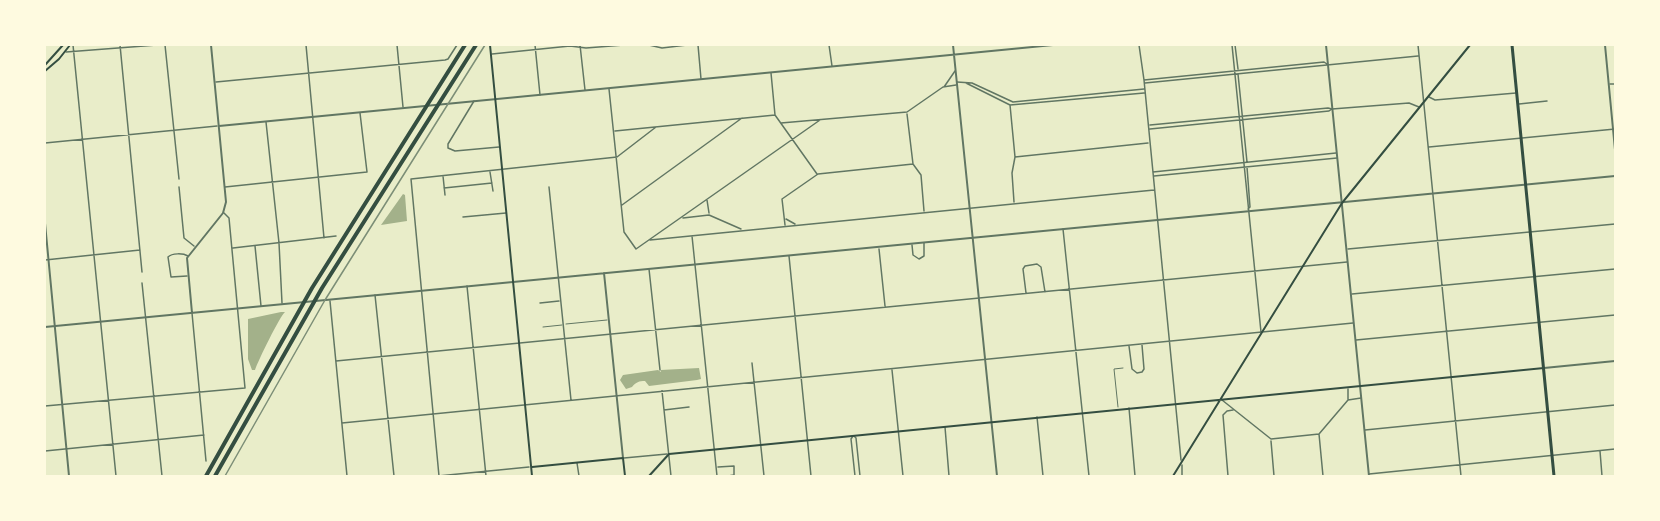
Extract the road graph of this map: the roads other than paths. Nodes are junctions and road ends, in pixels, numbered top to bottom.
1 (63, 45) edge
2 (71, 45) edge
3 (157, 45) edge
4 (165, 45) edge
5 (212, 45) edge
6 (306, 45) edge
7 (397, 45) edge
8 (457, 45) edge
9 (465, 45) edge
10 (476, 45) edge
11 (490, 45) edge
12 (535, 45) edge
13 (624, 45) edge
14 (648, 45) edge
15 (687, 45) edge
16 (698, 45) edge
17 (829, 45) edge
18 (953, 45) edge
19 (1053, 45) edge
20 (1139, 45) edge
21 (1232, 45) edge
22 (1235, 45) edge
23 (1326, 45) edge
24 (1418, 45) edge
25 (1470, 45) edge
26 (1512, 45) edge
27 (1605, 45) edge
28 (120, 46) edge
29 (580, 46) edge
30 (1017, 47) edge
31 (535, 49) junction
32 (64, 52) junction
33 (74, 53) junction
34 (491, 54) junction
35 (953, 55) junction
36 (1419, 56) junction
37 (399, 64) junction
38 (1328, 64) junction
39 (45, 65) edge
40 (832, 67) junction
41 (955, 70) junction
42 (45, 71) edge
43 (1234, 71) junction
44 (1238, 71) junction
45 (309, 73) junction
46 (771, 73) junction
47 (1238, 74) junction
48 (1234, 75) junction
49 (701, 80) junction
50 (965, 82) junction
51 (1144, 82) junction
52 (215, 83) junction
53 (957, 83) junction
54 (1609, 84) junction
55 (1615, 84) edge
56 (944, 87) junction
57 (609, 89) junction
58 (1145, 89) junction
59 (585, 91) junction
60 (1145, 93) junction
61 (1517, 93) junction
62 (540, 95) junction
63 (1428, 96) junction
64 (496, 99) junction
65 (474, 101) junction
66 (1010, 101) junction
67 (1424, 102) junction
68 (1547, 102) dead end
69 (1010, 105) junction
70 (1518, 105) junction
71 (403, 108) junction
72 (1419, 108) junction
73 (1332, 109) junction
74 (360, 112) junction
75 (907, 112) junction
76 (775, 115) junction
77 (313, 116) junction
78 (1242, 117) junction
79 (742, 118) junction
80 (1238, 119) junction
81 (820, 120) junction
82 (1243, 120) junction
83 (266, 121) junction
84 (782, 123) junction
85 (219, 126) junction
86 (1148, 126) junction
87 (656, 127) junction
88 (1149, 129) junction
89 (1614, 129) edge
90 (174, 130) junction
91 (614, 132) junction
92 (128, 135) junction
93 (1522, 138) junction
94 (83, 139) junction
95 (792, 139) junction
96 (45, 143) edge
97 (1150, 143) junction
98 (500, 147) junction
99 (1428, 147) junction
100 (1615, 150) edge
101 (1337, 153) junction
102 (617, 157) junction
103 (1014, 157) junction
104 (1337, 158) junction
105 (1247, 162) junction
106 (1242, 163) junction
107 (913, 164) junction
108 (1247, 166) junction
109 (1243, 167) junction
110 (1198, 168) junction
111 (502, 170) junction
112 (490, 171) junction
113 (1199, 171) junction
114 (1153, 172) junction
115 (818, 174) junction
116 (443, 176) junction
117 (1153, 176) junction
118 (1615, 176) edge
119 (319, 177) junction
120 (179, 179) dead end
121 (272, 182) junction
122 (492, 183) junction
123 (1526, 184) junction
124 (179, 187) dead end
125 (225, 187) junction
126 (549, 187) dead end
127 (444, 188) junction
128 (1154, 190) junction
129 (493, 191) dead end
130 (1433, 193) junction
131 (445, 195) dead end
132 (707, 199) junction
133 (1342, 202) junction
134 (1014, 203) junction
135 (621, 206) junction
136 (969, 209) junction
137 (1248, 210) junction
138 (924, 212) junction
139 (223, 213) junction
140 (507, 213) junction
141 (709, 215) junction
142 (462, 217) dead end
143 (682, 218) junction
144 (784, 218) junction
145 (1157, 219) junction
146 (45, 223) edge
147 (1615, 224) edge
148 (796, 225) junction
149 (785, 226) junction
150 (1063, 228) junction
151 (743, 230) junction
152 (1530, 232) junction
153 (336, 236) dead end
154 (692, 236) junction
155 (324, 238) junction
156 (972, 238) junction
157 (650, 240) junction
158 (1439, 242) junction
159 (279, 243) junction
160 (924, 243) junction
161 (912, 244) junction
162 (255, 245) junction
163 (879, 246) junction
164 (195, 247) junction
165 (232, 248) junction
166 (1347, 249) junction
167 (140, 250) junction
168 (95, 255) junction
169 (789, 255) junction
170 (188, 256) junction
171 (47, 259) edge
172 (1348, 262) junction
173 (694, 264) junction
174 (1301, 267) junction
175 (649, 269) junction
176 (1615, 269) edge
177 (142, 272) dead end
178 (1254, 272) junction
179 (604, 273) junction
180 (188, 276) junction
181 (1535, 277) junction
182 (558, 278) junction
183 (1162, 280) junction
184 (513, 282) junction
185 (142, 283) dead end
186 (467, 286) junction
187 (1443, 286) junction
188 (1070, 289) junction
189 (421, 291) junction
190 (1045, 292) junction
191 (1026, 294) junction
192 (1351, 294) junction
193 (375, 295) junction
194 (979, 298) junction
195 (329, 299) junction
196 (560, 300) junction
197 (540, 303) dead end
198 (282, 304) junction
199 (261, 306) junction
200 (885, 307) junction
201 (238, 308) junction
202 (192, 313) junction
203 (1615, 315) edge
204 (794, 316) junction
205 (145, 317) junction
206 (609, 320) junction
207 (101, 322) junction
208 (1539, 322) junction
209 (1354, 323) junction
210 (563, 325) junction
211 (55, 326) junction
212 (701, 326) junction
213 (45, 327) edge
214 (543, 327) dead end
215 (655, 330) junction
216 (1447, 331) junction
217 (1261, 333) junction
218 (610, 335) junction
219 (564, 339) junction
220 (1356, 340) junction
221 (1170, 342) junction
222 (519, 344) junction
223 (1142, 344) junction
224 (1129, 345) junction
225 (473, 348) junction
226 (1076, 350) junction
227 (427, 352) junction
228 (381, 357) junction
229 (985, 359) junction
230 (336, 361) junction
231 (1615, 361) edge
232 (752, 363) dead end
233 (1123, 368) dead end
234 (1544, 368) junction
235 (892, 369) junction
236 (660, 370) dead end
237 (1451, 377) junction
238 (801, 378) junction
239 (754, 382) junction
240 (1360, 386) junction
241 (707, 387) junction
242 (1348, 387) junction
243 (662, 391) junction
244 (199, 392) junction
245 (154, 396) junction
246 (616, 396) junction
247 (1362, 398) junction
248 (1222, 399) junction
249 (108, 400) junction
250 (571, 400) junction
251 (1348, 400) junction
252 (63, 404) junction
253 (1176, 404) junction
254 (525, 405) junction
255 (1615, 405) edge
256 (45, 406) edge
257 (689, 407) dead end
258 (1130, 408) junction
259 (1118, 409) junction
260 (479, 410) junction
261 (664, 410) junction
262 (1234, 410) junction
263 (1548, 412) junction
264 (1083, 413) junction
265 (434, 414) junction
266 (1037, 417) junction
267 (387, 418) junction
268 (1455, 421) junction
269 (992, 422) junction
270 (342, 423) junction
271 (945, 427) junction
272 (1364, 430) junction
273 (898, 431) junction
274 (1319, 434) junction
275 (204, 435) junction
276 (853, 435) junction
277 (1271, 439) junction
278 (158, 440) junction
279 (807, 440) junction
280 (113, 444) junction
281 (761, 444) junction
282 (67, 449) junction
283 (714, 449) junction
284 (1615, 449) edge
285 (45, 451) edge
286 (1600, 451) junction
287 (669, 454) junction
288 (1552, 455) junction
289 (623, 458) junction
290 (206, 460) dead end
291 (577, 463) junction
292 (1181, 463) junction
293 (1460, 465) junction
294 (532, 467) junction
295 (716, 468) junction
296 (486, 471) junction
297 (1369, 475) edge
298 (69, 476) edge
299 (116, 476) edge
300 (162, 476) edge
301 (206, 476) edge
302 (215, 476) edge
303 (347, 476) edge
304 (393, 476) edge
305 (439, 476) edge
306 (486, 476) edge
307 (532, 476) edge
308 (579, 476) edge
309 (625, 476) edge
310 (649, 476) edge
311 (671, 476) edge
312 (717, 476) edge
313 (728, 476) edge
314 (764, 476) edge
315 (811, 476) edge
316 (855, 476) edge
317 (860, 476) edge
318 (903, 476) edge
319 (949, 476) edge
320 (997, 476) edge
321 (1043, 476) edge
322 (1089, 476) edge
323 (1136, 476) edge
324 (1173, 476) edge
325 (1182, 476) edge
326 (1228, 476) edge
327 (1275, 476) edge
328 (1323, 476) edge
329 (1461, 476) edge
330 (1554, 476) edge
331 (1602, 476) edge

1 - 39 main road
2 - 32 main road
2 - 33 street
3 - 28 street
4 - 90 street
5 - 52 street
6 - 45 street
7 - 37 street
8 - 37 street
9 - 301 highway
10 - 302 highway
11 - 34 main road
12 - 31 street
13 - 29 street
14 - 15 street
16 - 49 street
17 - 40 street
18 - 35 street
19 - 30 street
20 - 51 street
21 - 43 street
22 - 44 street
23 - 38 street
24 - 36 street
25 - 63 main road
26 - 61 main road
27 - 54 street
28 - 33 street
28 - 92 street
29 - 31 street
29 - 59 street
30 - 35 street
31 - 34 street
31 - 62 street
32 - 33 street
32 - 42 main road
33 - 94 street
34 - 64 main road
35 - 40 street
35 - 41 street
36 - 38 street
36 - 67 street
37 - 45 street
37 - 71 street
38 - 44 street
38 - 47 street
38 - 73 street
40 - 46 street
41 - 53 street
41 - 56 street
43 - 44 street
43 - 48 street
43 - 51 street
44 - 47 street
45 - 52 street
45 - 77 street
46 - 49 street
46 - 76 street
47 - 48 street
47 - 78 street
48 - 51 street
48 - 80 street
49 - 57 street
50 - 53 street
50 - 66 street
50 - 69 street
51 - 58 street
52 - 85 street
53 - 56 street
53 - 136 street
54 - 55 street
54 - 89 street
56 - 75 street
57 - 59 street
57 - 91 street
58 - 60 street
58 - 66 street
59 - 62 street
60 - 69 street
60 - 86 street
61 - 63 street
61 - 70 main road
62 - 64 street
63 - 67 main road
64 - 65 street
64 - 98 main road
65 - 71 street
65 - 98 street
66 - 69 street
67 - 72 main road
67 - 99 street
68 - 70 street
69 - 103 street
70 - 93 main road
71 - 74 street
72 - 73 street
72 - 133 main road
73 - 78 street
73 - 82 street
73 - 101 street
74 - 77 street
74 - 119 street
75 - 81 street
75 - 107 street
76 - 79 street
76 - 84 street
77 - 83 street
77 - 119 street
78 - 80 street
78 - 82 street
79 - 87 street
79 - 135 street
80 - 82 street
80 - 86 street
80 - 88 street
80 - 106 street
81 - 84 street
81 - 95 street
82 - 105 street
83 - 85 street
83 - 121 street
84 - 95 street
85 - 90 street
85 - 125 street
86 - 88 street
87 - 91 street
87 - 102 street
88 - 97 street
89 - 93 street
89 - 100 street
90 - 92 street
90 - 120 street
91 - 102 street
92 - 94 street
92 - 167 street
93 - 99 street
93 - 123 main road
94 - 96 street
94 - 168 street
95 - 115 street
95 - 132 street
97 - 103 street
97 - 114 street
98 - 111 main road
99 - 130 street
101 - 104 street
101 - 105 street
102 - 111 street
102 - 135 street
103 - 134 street
104 - 108 street
104 - 133 street
105 - 106 street
105 - 108 street
106 - 109 street
106 - 110 street
107 - 115 street
107 - 138 street
108 - 109 street
108 - 137 street
109 - 113 street
109 - 137 street
110 - 113 street
110 - 114 street
111 - 112 street
111 - 140 main road
112 - 116 street
112 - 122 street
113 - 117 street
114 - 117 street
115 - 144 street
116 - 127 street
116 - 189 street
117 - 128 street
118 - 123 street
119 - 121 street
119 - 155 street
121 - 125 street
121 - 159 street
122 - 127 street
122 - 129 street
123 - 130 street
123 - 152 main road
124 - 164 street
125 - 139 street
126 - 182 street
127 - 131 street
128 - 134 street
128 - 145 street
130 - 133 street
130 - 158 street
132 - 141 street
132 - 143 street
133 - 137 street
133 - 166 street
133 - 174 main road
134 - 136 street
135 - 157 street
136 - 138 street
136 - 156 street
137 - 145 street
137 - 178 street
138 - 148 street
139 - 164 street
139 - 165 street
140 - 142 street
140 - 184 main road
141 - 143 street
141 - 151 street
143 - 157 street
144 - 148 street
144 - 149 street
145 - 150 street
145 - 183 street
146 - 171 street
147 - 152 street
148 - 149 street
149 - 151 street
150 - 156 street
150 - 188 street
151 - 154 street
152 - 158 street
152 - 181 main road
153 - 155 street
154 - 157 street
154 - 173 street
155 - 159 street
156 - 160 street
156 - 194 street
158 - 166 street
158 - 187 street
159 - 162 street
159 - 198 street
160 - 161 street
160 - 161 street
161 - 163 street
162 - 165 street
162 - 199 street
163 - 169 street
163 - 200 street
164 - 170 street
165 - 201 street
166 - 172 street
167 - 168 street
167 - 177 street
168 - 171 street
168 - 207 street
169 - 173 street
169 - 204 street
170 - 180 street
170 - 180 street
171 - 211 street
172 - 174 street
172 - 192 street
173 - 175 street
173 - 212 street
174 - 178 street
174 - 217 main road
175 - 179 street
175 - 215 street
176 - 181 street
178 - 183 street
178 - 217 street
179 - 182 street
179 - 206 street
180 - 202 street
181 - 187 street
181 - 208 main road
182 - 184 street
182 - 196 street
183 - 188 street
183 - 221 street
184 - 186 street
184 - 222 main road
185 - 205 street
186 - 189 street
186 - 225 street
187 - 192 street
187 - 216 street
188 - 190 street
188 - 226 street
189 - 193 street
189 - 227 street
190 - 191 street
190 - 191 street
191 - 194 street
192 - 209 street
193 - 195 street
193 - 228 street
194 - 200 street
194 - 229 street
195 - 198 street
195 - 230 street
196 - 197 street
196 - 210 street
198 - 199 street
199 - 201 street
200 - 204 street
201 - 202 street
201 - 244 street
202 - 205 street
202 - 244 street
203 - 208 street
204 - 212 street
204 - 238 street
205 - 207 street
205 - 245 street
206 - 210 lane
206 - 218 street
207 - 211 street
207 - 249 street
208 - 216 street
208 - 234 main road
209 - 217 street
209 - 220 street
210 - 214 lane
210 - 219 street
211 - 213 street
211 - 252 street
212 - 215 street
212 - 241 street
215 - 218 street
215 - 236 street
216 - 220 street
216 - 237 street
217 - 221 street
217 - 248 main road
218 - 219 street
218 - 246 street
219 - 222 street
219 - 250 street
220 - 240 street
221 - 223 street
221 - 253 street
222 - 225 street
222 - 254 main road
223 - 224 street
223 - 224 street
224 - 226 street
225 - 227 street
225 - 260 street
226 - 229 street
226 - 264 street
227 - 228 street
227 - 265 street
228 - 230 street
228 - 267 street
229 - 235 street
229 - 269 street
230 - 270 street
231 - 234 street
232 - 239 street
233 - 259 lane
234 - 237 main road
234 - 263 main road
235 - 238 street
235 - 273 street
237 - 240 main road
237 - 268 street
238 - 239 street
238 - 279 street
239 - 241 street
239 - 281 street
240 - 242 main road
240 - 247 street
241 - 243 street
241 - 283 street
242 - 248 main road
242 - 251 street
243 - 246 street
243 - 261 street
244 - 245 street
244 - 275 street
245 - 249 street
245 - 278 street
246 - 250 street
246 - 289 street
247 - 251 street
247 - 272 street
248 - 253 main road
248 - 262 street
248 - 292 main road
249 - 252 street
249 - 280 street
250 - 254 street
251 - 274 street
252 - 256 street
252 - 282 street
253 - 258 main road
253 - 292 street
254 - 260 street
254 - 294 main road
255 - 263 street
257 - 261 street
258 - 259 main road
258 - 323 street
259 - 264 main road
260 - 265 street
260 - 296 street
261 - 287 street
262 - 277 street
262 - 326 street
263 - 268 street
263 - 288 main road
264 - 266 main road
264 - 322 street
265 - 267 street
265 - 305 street
266 - 269 main road
266 - 321 street
267 - 270 street
267 - 304 street
268 - 272 street
268 - 293 street
269 - 271 main road
269 - 320 street
270 - 303 street
271 - 273 main road
271 - 319 street
272 - 297 street
273 - 276 main road
273 - 318 street
274 - 277 street
274 - 328 street
275 - 278 street
275 - 290 street
276 - 279 main road
276 - 316 street
276 - 317 street
277 - 327 street
278 - 280 street
278 - 300 street
279 - 281 main road
279 - 315 street
280 - 282 street
280 - 299 street
281 - 283 main road
281 - 314 street
282 - 285 street
282 - 298 street
283 - 287 main road
283 - 295 street
284 - 286 street
286 - 288 street
286 - 331 street
287 - 289 street
287 - 310 main road
287 - 311 street
288 - 293 street
288 - 330 main road
289 - 291 main road
289 - 309 main road
291 - 294 main road
291 - 308 street
292 - 324 main road
292 - 325 street
293 - 297 street
293 - 329 street
294 - 296 street
294 - 307 main road
295 - 312 street
295 - 313 street
296 - 305 street
296 - 306 street

